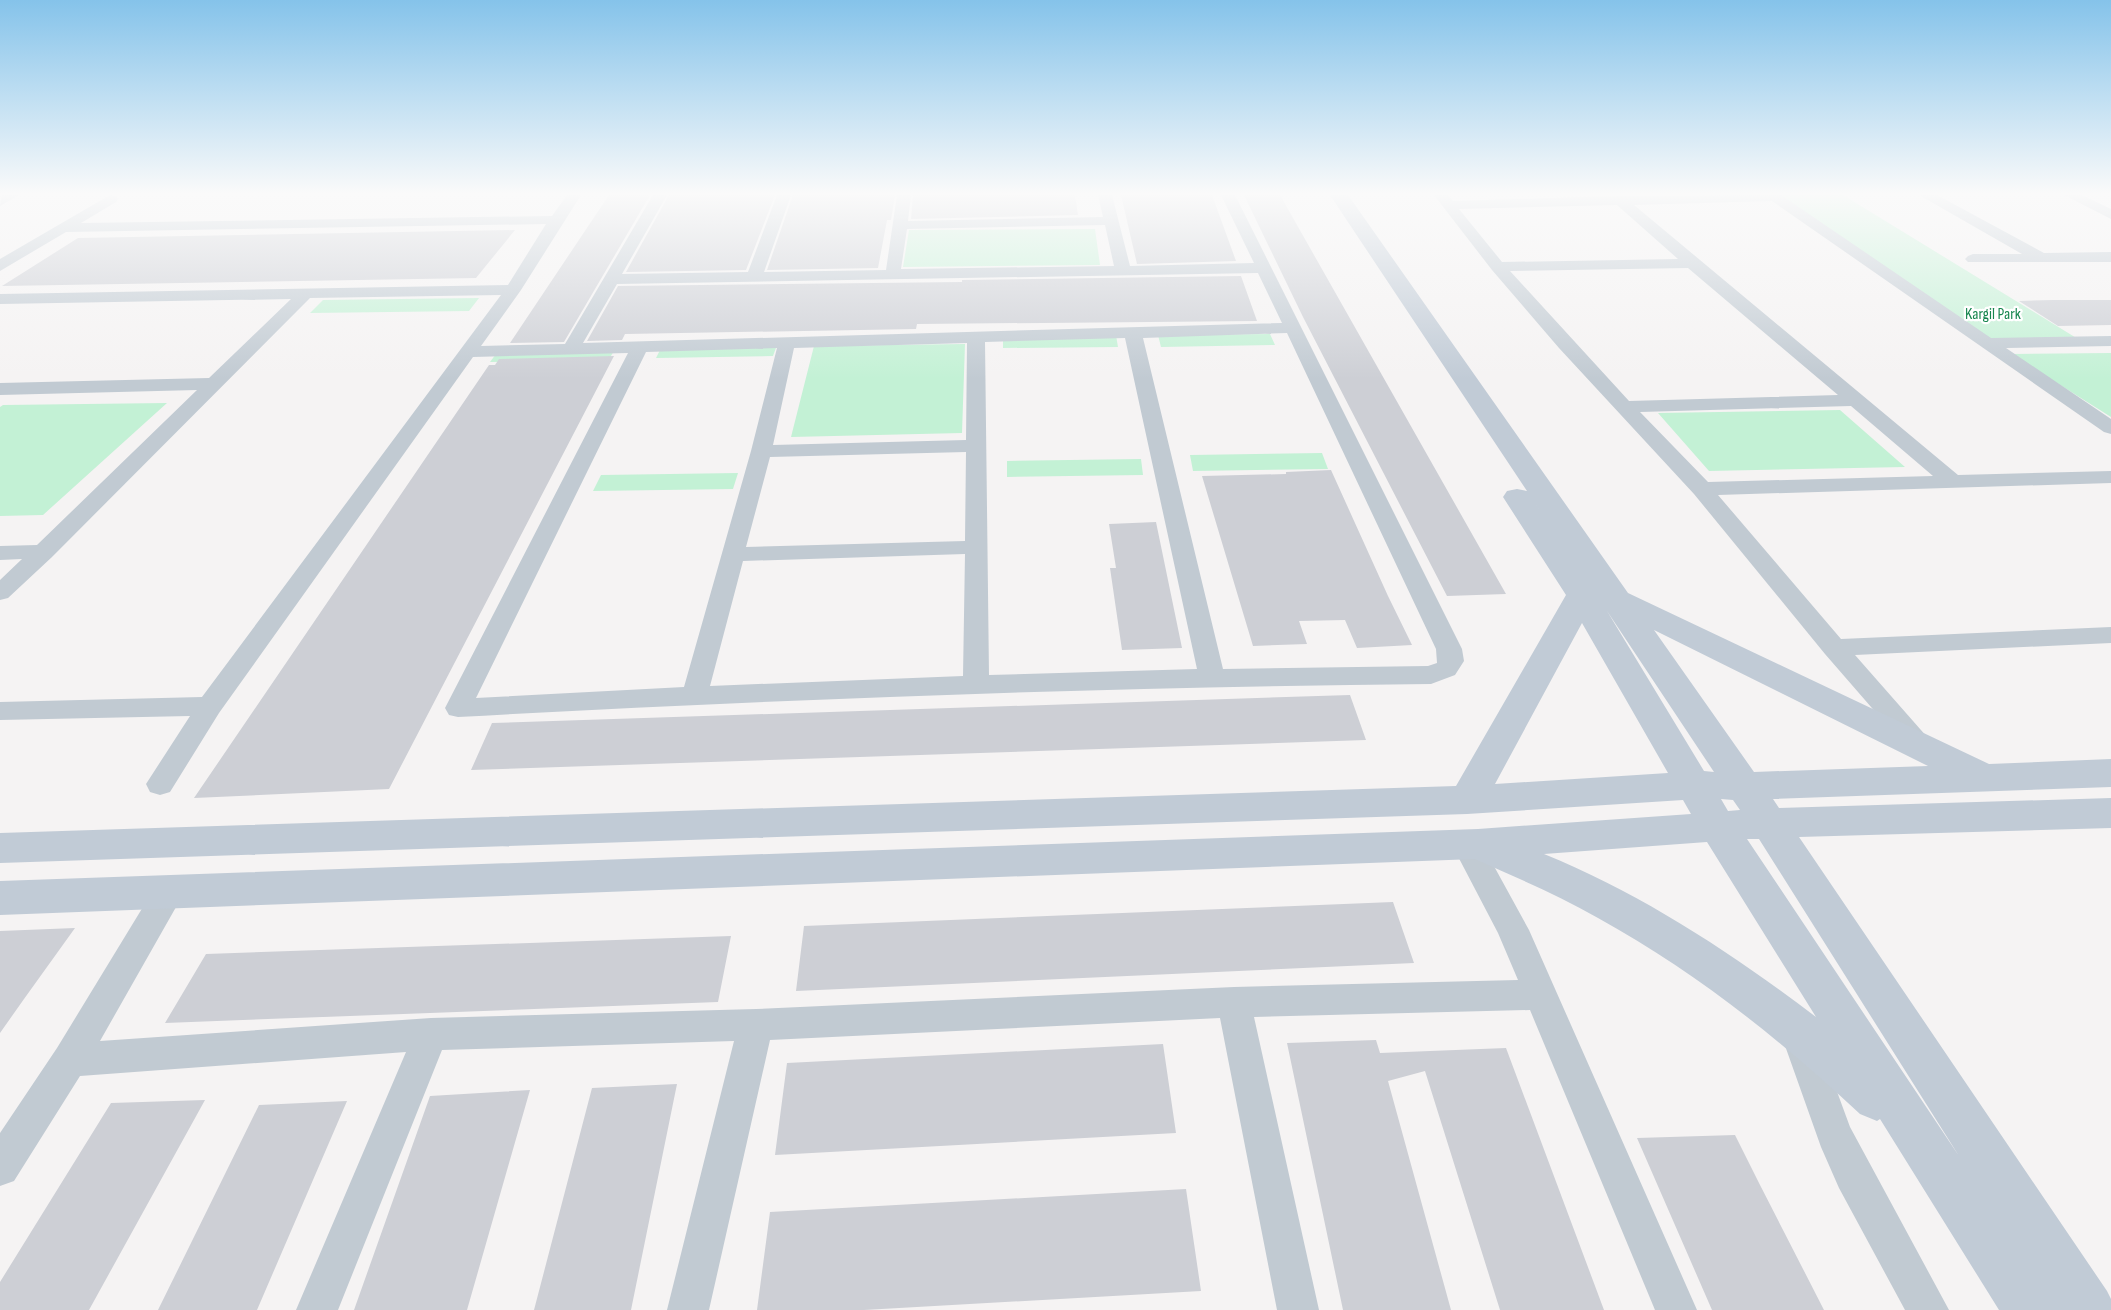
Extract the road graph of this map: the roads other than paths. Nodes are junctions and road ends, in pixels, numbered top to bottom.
1 (16, 256) edge
2 (534, 256) edge
3 (624, 256) edge
4 (762, 256) edge
5 (896, 256) edge
6 (1120, 256) edge
7 (1257, 256) edge
8 (1358, 256) edge
9 (1378, 256) edge
10 (1489, 256) edge
11 (1684, 256) edge
12 (1861, 256) edge
13 (2037, 256) edge
14 (2111, 257) edge
15 (2040, 258) junction
16 (1973, 259) dead end
17 (1692, 263) junction
18 (0, 266) edge
19 (1498, 267) junction
20 (1263, 268) junction
21 (1123, 270) junction
22 (893, 274) junction
23 (754, 277) junction
24 (610, 279) junction
25 (513, 290) junction
26 (306, 293) junction
27 (0, 299) edge
28 (1292, 328) junction
29 (1133, 333) junction
30 (976, 336) junction
31 (2111, 341) edge
32 (787, 342) junction
33 (1989, 343) junction
34 (571, 348) junction
35 (639, 348) junction
36 (468, 352) junction
37 (210, 384) junction
38 (1, 390) edge
39 (1856, 400) junction
40 (1623, 407) junction
41 (2111, 429) edge
42 (976, 446) junction
43 (761, 451) junction
44 (2111, 477) edge
45 (1953, 482) junction
46 (1702, 489) junction
47 (976, 547) junction
48 (44, 552) junction
49 (0, 553) edge
50 (734, 554) junction
51 (0, 593) edge
52 (1598, 596) junction
53 (2111, 635) edge
54 (1834, 648) junction
55 (1212, 678) junction
56 (976, 686) junction
57 (695, 694) junction
58 (210, 706) junction
59 (0, 711) edge
60 (1923, 748) junction
61 (2111, 773) edge
62 (1981, 776) junction
63 (160, 784) dead end
64 (1693, 785) junction
65 (1742, 786) junction
66 (1467, 800) junction
67 (2111, 813) edge
68 (1769, 822) junction
69 (1718, 827) junction
70 (1473, 844) junction
71 (0, 848) edge
72 (168, 893) junction
73 (0, 898) edge
74 (1542, 995) junction
75 (1234, 1002) junction
76 (756, 1025) junction
77 (1797, 1029) junction
78 (431, 1034) junction
79 (70, 1060) junction
80 (1914, 1132) junction
81 (0, 1167) edge
82 (317, 1310) edge
83 (688, 1310) edge
84 (1298, 1310) edge
85 (1676, 1310) edge
86 (1928, 1310) edge
87 (2030, 1310) edge
88 (2088, 1310) edge

1 - 18 street
2 - 25 street
3 - 24 street
4 - 23 street
5 - 22 street
6 - 21 street
7 - 20 street
8 - 52 main road
9 - 52 main road
10 - 19 street
11 - 17 street
12 - 33 street
13 - 15 street
14 - 15 street
15 - 16 street
17 - 19 street
17 - 39 street
19 - 40 street
20 - 21 street
20 - 28 street
21 - 22 street
22 - 23 street
23 - 24 street
24 - 34 street
25 - 26 street
25 - 36 street
26 - 27 street
26 - 37 street
28 - 29 street
28 - 55 street
29 - 30 street
29 - 55 street
30 - 32 street
30 - 42 street
31 - 33 street
32 - 35 street
32 - 43 street
33 - 41 street
34 - 35 street
34 - 36 street
35 - 57 street
36 - 58 street
37 - 38 street
37 - 48 street
39 - 40 street
39 - 45 street
40 - 46 street
42 - 43 street
42 - 47 street
43 - 50 street
44 - 45 street
45 - 46 street
46 - 54 street
47 - 50 street
47 - 56 street
48 - 49 street
48 - 51 street
50 - 57 street
52 - 60 main road
52 - 64 main road
52 - 65 main road
52 - 66 main road
53 - 54 street
54 - 60 street
55 - 56 street
56 - 57 street
58 - 59 street
58 - 63 street
60 - 62 main road
61 - 62 main road
62 - 65 main road
64 - 65 main road
64 - 66 main road
64 - 69 main road
65 - 68 main road
66 - 71 main road
67 - 68 main road
68 - 69 main road
68 - 88 main road
69 - 70 main road
69 - 80 main road
70 - 72 main road
70 - 74 street
70 - 77 main road
72 - 73 main road
72 - 79 street
74 - 75 street
74 - 85 street
75 - 76 street
75 - 84 street
76 - 78 street
76 - 83 street
77 - 80 main road
77 - 86 street
78 - 79 street
78 - 82 street
79 - 81 street
80 - 87 main road

